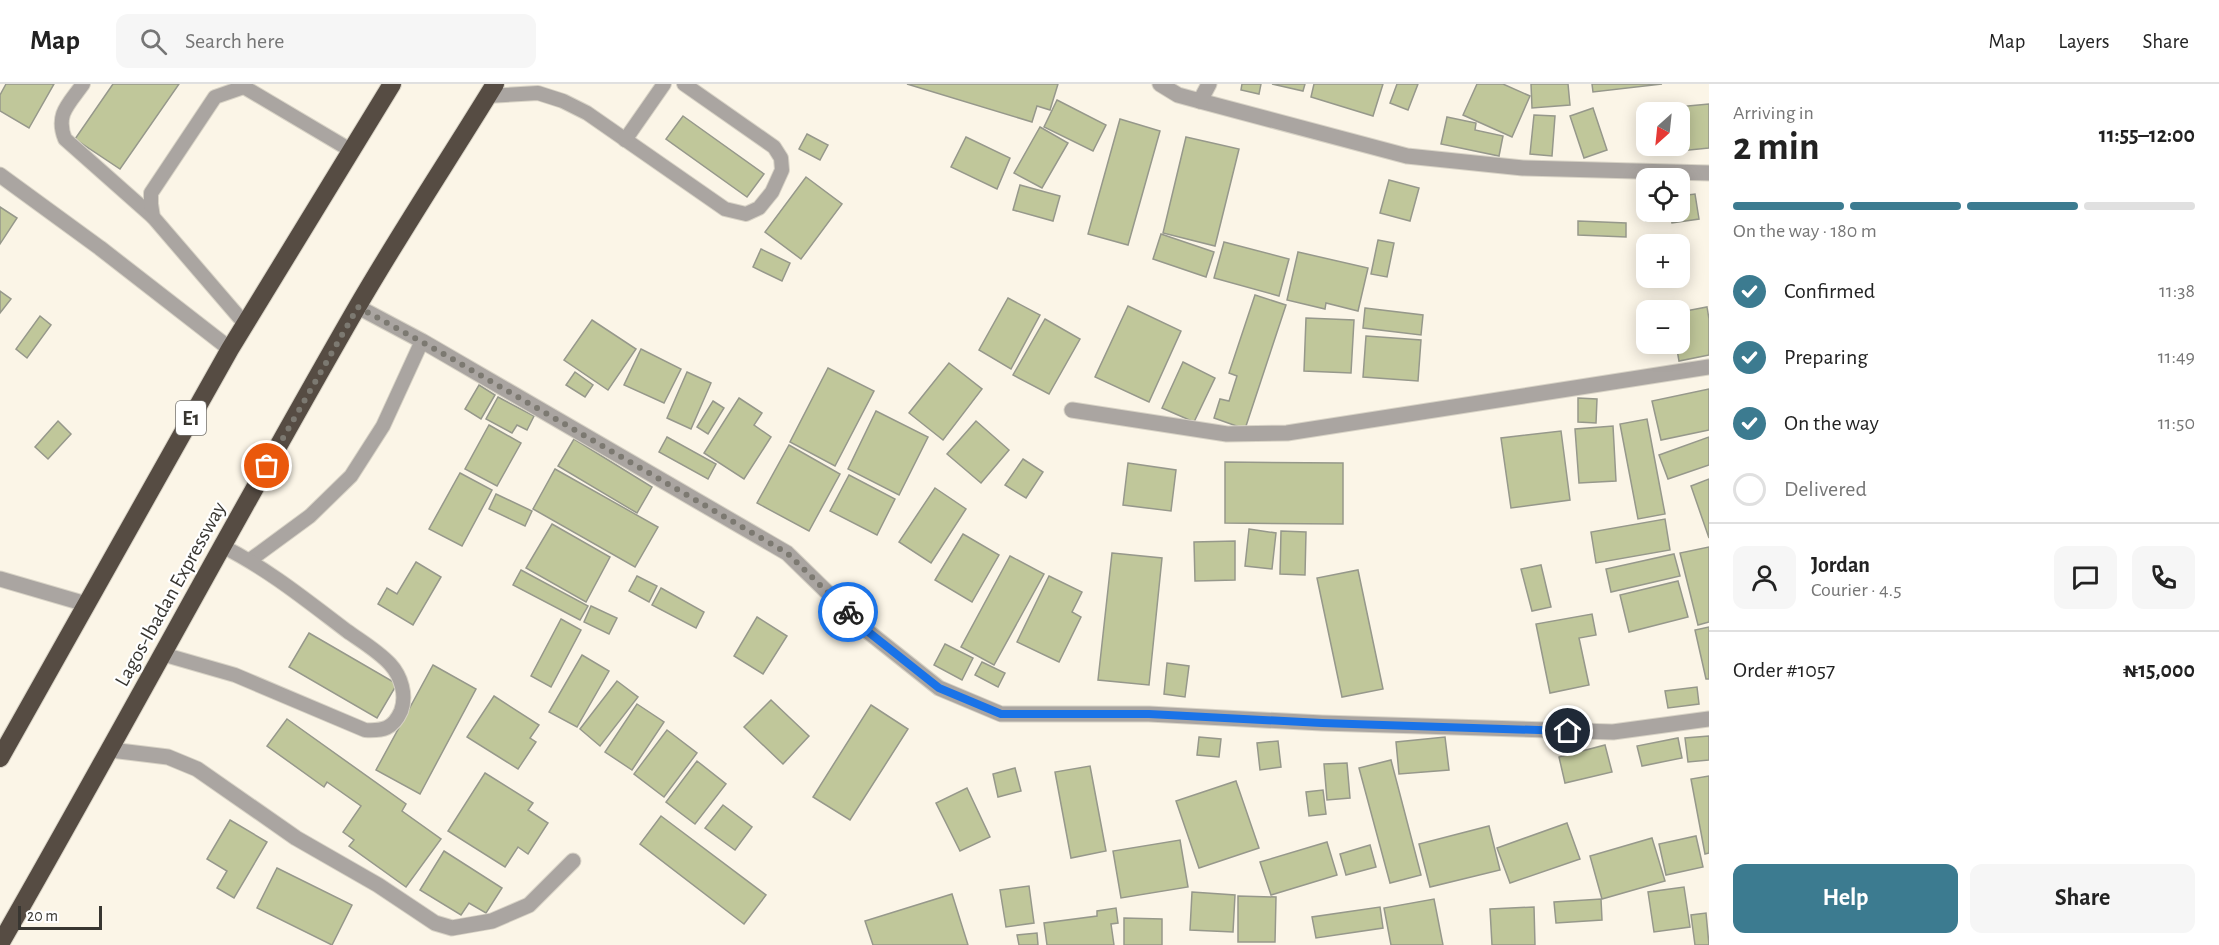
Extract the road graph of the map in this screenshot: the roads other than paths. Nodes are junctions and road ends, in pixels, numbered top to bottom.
1 (83, 84) edge
2 (393, 84) edge
3 (664, 84) edge
4 (684, 84) edge
5 (1160, 84) edge
6 (1209, 84) edge
7 (242, 86) edge
8 (491, 90) edge
9 (1200, 101) junction
10 (625, 140) junction
11 (352, 151) junction
12 (1709, 173) edge
13 (0, 175) edge
14 (153, 217) junction
15 (358, 307) junction
16 (245, 324) junction
17 (422, 341) junction
18 (230, 349) junction
19 (1709, 367) edge
20 (1072, 410) dead end
21 (222, 546) junction
22 (250, 560) junction
23 (0, 579) edge
24 (86, 604) junction
25 (162, 654) junction
26 (1709, 719) edge
27 (111, 750) junction
28 (0, 758) edge
29 (573, 861) dead end
30 (0, 944) edge

1 - 14 lane
2 - 11 highway, E1
3 - 10 lane
4 - 10 lane
5 - 9 street
6 - 9 street
7 - 11 lane
7 - 14 lane
8 - 10 lane
8 - 15 highway, Lagos-Ibadan Expressway
9 - 12 street
11 - 16 highway, E1
13 - 18 street
14 - 16 lane
15 - 17 street
15 - 21 highway, Lagos-Ibadan Expressway
16 - 18 highway, E1
17 - 22 lane
17 - 26 street
18 - 24 highway, E1
19 - 20 street
21 - 22 lane
21 - 25 highway, Lagos-Ibadan Expressway
22 - 25 lane
23 - 24 street
24 - 28 highway, E1
25 - 27 highway, Lagos-Ibadan Expressway
27 - 29 street
27 - 30 highway, Lagos-Ibadan Expressway

